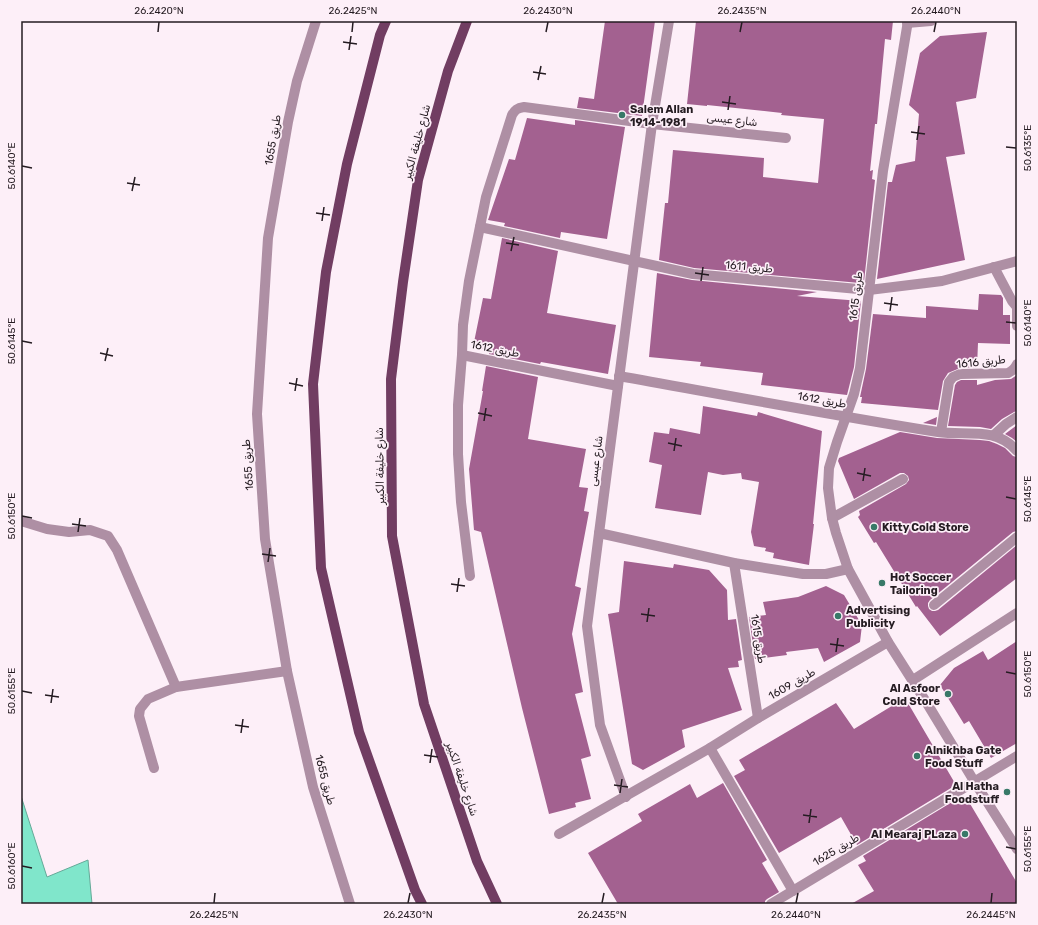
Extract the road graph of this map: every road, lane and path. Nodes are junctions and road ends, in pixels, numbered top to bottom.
1 (316, 21) edge
2 (386, 21) edge
3 (467, 21) edge
4 (669, 21) edge
5 (931, 21) edge
6 (908, 22) edge
7 (652, 124) junction
8 (786, 138) dead end
9 (480, 227) junction
10 (634, 261) junction
11 (1017, 261) edge
12 (994, 267) junction
13 (869, 290) junction
14 (1017, 307) edge
15 (1017, 326) edge
16 (462, 355) junction
17 (1017, 364) edge
18 (619, 381) junction
19 (846, 417) junction
20 (1017, 417) edge
21 (940, 432) junction
22 (994, 435) junction
23 (1017, 451) edge
24 (903, 478) dead end
25 (832, 518) junction
26 (21, 521) edge
27 (599, 533) junction
28 (1017, 537) edge
29 (734, 563) junction
30 (848, 569) junction
31 (470, 576) dead end
32 (934, 605) dead end
33 (1017, 613) edge
34 (888, 642) junction
35 (287, 671) junction
36 (912, 680) junction
37 (176, 687) junction
38 (758, 718) junction
39 (710, 748) junction
40 (1017, 756) edge
41 (154, 768) dead end
42 (974, 781) junction
43 (626, 797) junction
44 (559, 834) dead end
45 (1017, 849) edge
46 (793, 890) junction
47 (350, 904) edge
48 (422, 904) edge
49 (497, 904) edge
50 (771, 904) edge

1 - 35 street, طريق 1655
2 - 48 main road
3 - 49 main road, شارع خليفة الكبير
4 - 7 street, شارع عيسى
5 - 6 street
6 - 13 street, طريق 1615
7 - 8 street, شارع عيسى
7 - 9 street, شارع عيسى
7 - 10 street, شارع عيسى
9 - 10 street, طريق 1611
9 - 16 street
10 - 13 street, طريق 1611
10 - 18 street, شارع عيسى
11 - 12 street, طريق 1611
12 - 13 street, طريق 1611
12 - 14 street
13 - 19 street, طريق 1615
14 - 15 street
16 - 18 street, طريق 1612
16 - 31 street
17 - 21 street, طريق 1616
18 - 19 street, طريق 1612
18 - 27 street, شارع عيسى
19 - 21 street, طريق 1612
19 - 25 street, طريق 1615
20 - 22 street
21 - 22 street, طريق 1612
22 - 23 street, طريق 1612
24 - 25 street
25 - 30 street, طريق 1615
26 - 37 street
27 - 29 street
27 - 43 street, شارع عيسى
28 - 32 street
29 - 30 street
29 - 38 street, طريق 1615
30 - 34 street, طريق 1615
33 - 36 street
34 - 36 street, طريق 1615
34 - 38 street, طريق 1609
35 - 37 street
35 - 47 street, طريق 1655
36 - 42 street, طريق 1615
37 - 41 street
38 - 39 street, طريق 1609
39 - 43 street, طريق 1609
39 - 46 street
40 - 42 street, طريق 1625
42 - 45 street, طريق 1615
42 - 46 street, طريق 1625
43 - 44 street, طريق 1609
46 - 50 street, طريق 1625

